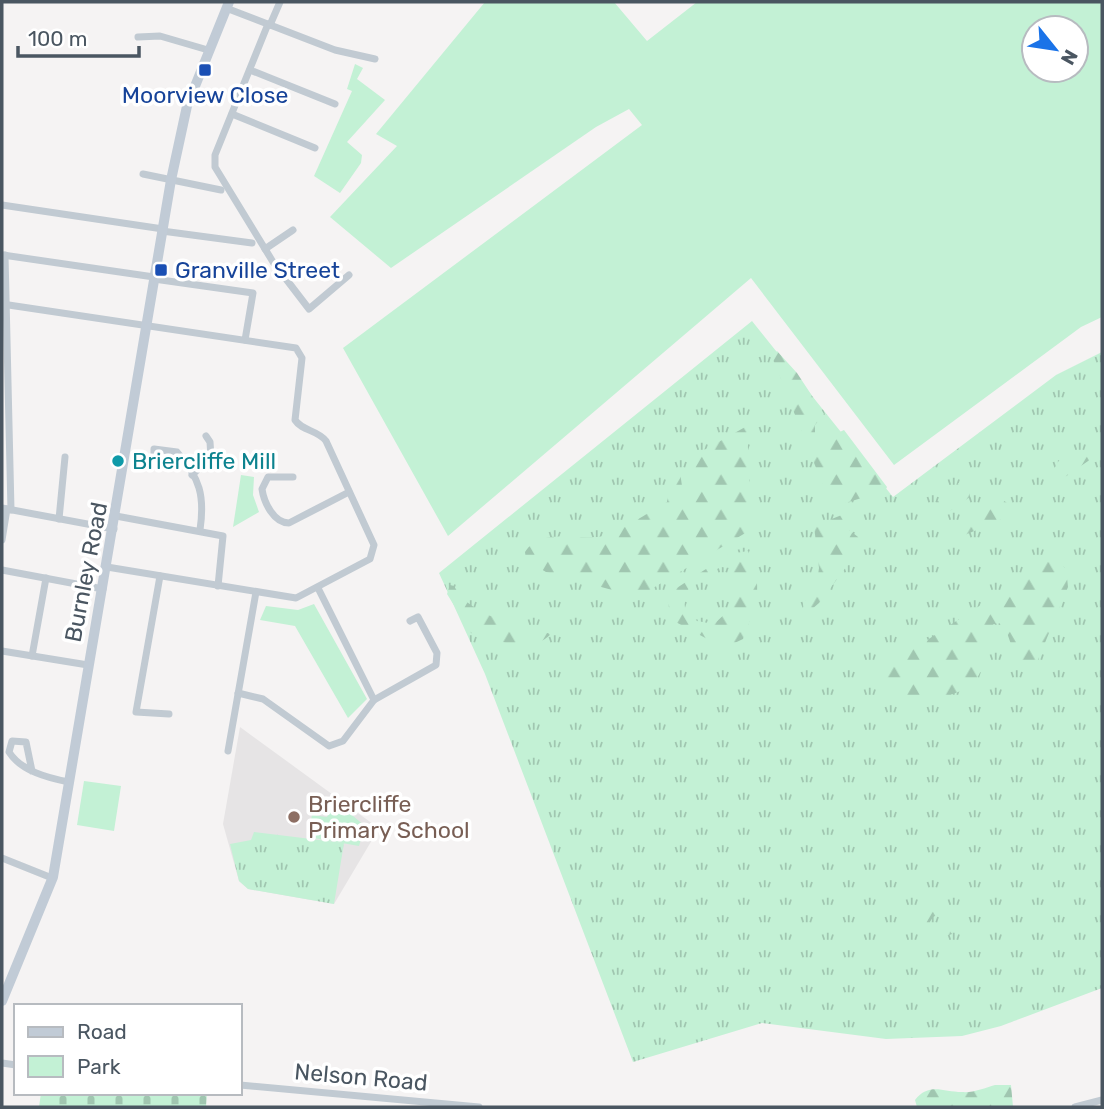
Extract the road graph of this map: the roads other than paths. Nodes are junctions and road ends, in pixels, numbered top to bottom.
1 (280, 2) edge
2 (228, 5) edge
3 (269, 24) junction
4 (138, 37) dead end
5 (208, 50) junction
6 (375, 59) dead end
7 (250, 70) junction
8 (335, 103) dead end
9 (232, 114) junction
10 (315, 148) dead end
11 (144, 174) dead end
12 (171, 180) junction
13 (221, 190) dead end
14 (2, 205) edge
15 (162, 230) junction
16 (293, 230) dead end
17 (252, 243) dead end
18 (265, 249) junction
19 (3, 255) edge
20 (349, 275) dead end
21 (154, 278) junction
22 (4, 304) edge
23 (147, 325) junction
24 (245, 340) junction
25 (5, 389) edge
26 (210, 438) dead end
27 (154, 449) dead end
28 (65, 457) dead end
29 (192, 475) junction
30 (293, 477) dead end
31 (349, 492) junction
32 (6, 509) edge
33 (116, 516) junction
34 (59, 519) junction
35 (114, 529) junction
36 (200, 530) junction
37 (2, 540) edge
38 (107, 566) junction
39 (2, 570) edge
40 (160, 576) junction
41 (46, 578) junction
42 (218, 586) junction
43 (318, 588) junction
44 (103, 589) junction
45 (256, 592) junction
46 (410, 621) dead end
47 (2, 652) edge
48 (32, 656) junction
49 (88, 666) junction
50 (238, 693) junction
51 (374, 700) junction
52 (169, 714) dead end
53 (228, 751) dead end
54 (32, 771) dead end
55 (69, 782) junction
56 (2, 858) edge
57 (52, 878) junction
58 (2, 1001) edge
59 (242, 1085) edge
60 (1102, 1100) edge
61 (480, 1107) edge
62 (1075, 1107) edge

1 - 3 street
2 - 3 street
2 - 5 street, Burnley Road
3 - 6 street
3 - 7 street
4 - 5 street
5 - 12 street, Burnley Road
7 - 8 street
7 - 9 street
9 - 10 street
9 - 18 street
11 - 12 street
12 - 13 street
12 - 15 street, Burnley Road
14 - 15 street
15 - 17 street
15 - 21 street, Burnley Road
16 - 18 street
18 - 20 street
19 - 21 street
19 - 22 street
21 - 23 street, Burnley Road
21 - 24 street
22 - 23 street
22 - 25 street
23 - 24 street
23 - 33 street, Burnley Road
24 - 31 street
25 - 32 street
26 - 29 street
27 - 29 street
28 - 34 street
29 - 36 street
30 - 31 street
31 - 43 street
32 - 34 street
32 - 37 street
33 - 35 street, Burnley Road
33 - 36 street
34 - 35 street
35 - 38 street, Burnley Road
36 - 42 street
38 - 40 street
38 - 44 street, Burnley Road
39 - 41 street
40 - 42 street
40 - 52 street
41 - 44 street
41 - 48 street
42 - 45 street
43 - 45 street
43 - 51 street
44 - 49 street, Burnley Road
45 - 50 street
46 - 51 street
47 - 48 street
48 - 49 street
49 - 55 street, Burnley Road
50 - 51 street
50 - 53 street
54 - 55 street
55 - 57 street, Burnley Road
56 - 57 street
57 - 58 street, Burnley Road
59 - 61 street, Nelson Road
60 - 62 street

